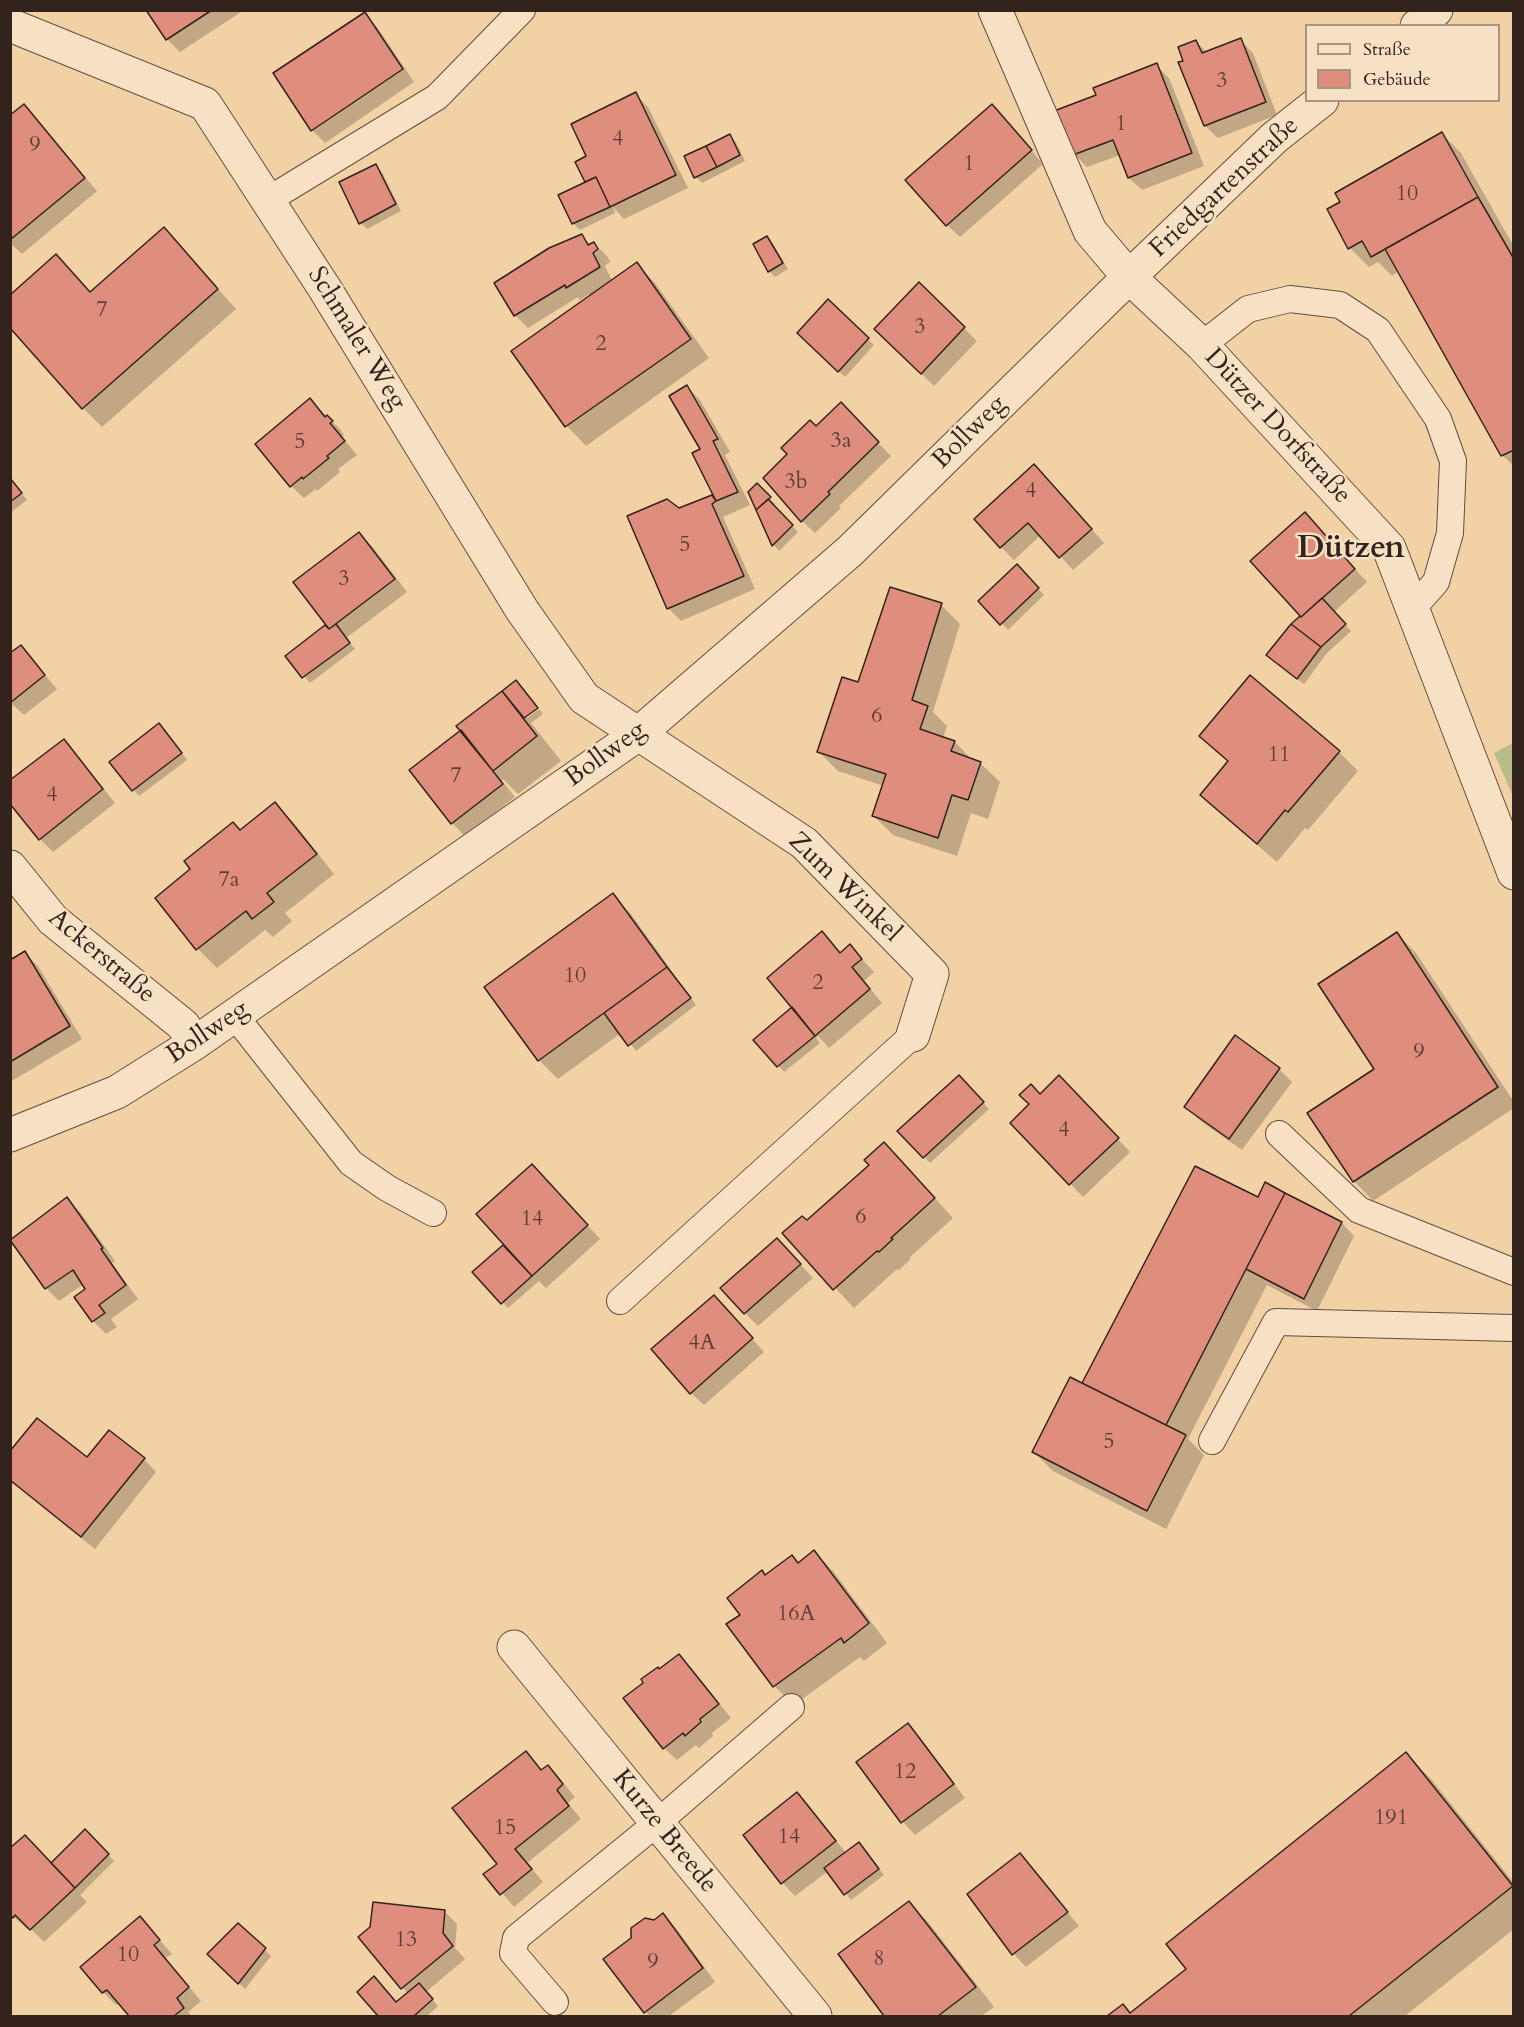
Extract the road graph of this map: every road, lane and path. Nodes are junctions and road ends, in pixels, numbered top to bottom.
1 (522, 10) edge
2 (994, 10) edge
3 (1436, 10) edge
4 (1419, 24) edge
5 (10, 25) edge
6 (1319, 102) edge
7 (268, 200) junction
8 (1129, 277) junction
9 (1202, 345) junction
10 (1412, 609) junction
11 (637, 735) junction
12 (10, 867) edge
13 (1514, 873) edge
14 (235, 1016) junction
15 (913, 1035) joint
16 (195, 1043) junction
17 (1279, 1134) dead end
18 (10, 1135) edge
19 (433, 1213) dead end
20 (1514, 1272) edge
21 (620, 1301) dead end
22 (1514, 1328) edge
23 (1212, 1441) dead end
24 (514, 1647) dead end
25 (791, 1707) dead end
26 (657, 1823) junction
27 (555, 2002) dead end
28 (815, 2016) edge

1 - 7 lane
2 - 8 street, Dützer Dorfstraße
3 - 4 street
5 - 7 street, Schmaler Weg
6 - 8 street, Friedgartenstraße
7 - 11 street, Schmaler Weg
8 - 9 street, Dützer Dorfstraße
8 - 11 street, Bollweg
9 - 10 street, Dützer Dorfstraße
9 - 10 lane
10 - 13 street, Dützer Dorfstraße
11 - 14 street, Bollweg
11 - 15 street, Zum Winkel
12 - 16 street, Ackerstraße
14 - 16 street, Bollweg
14 - 19 lane
15 - 21 lane
16 - 18 street, Bollweg
17 - 20 lane
22 - 23 lane
24 - 26 street, Kurze Breede
25 - 26 lane
26 - 27 lane
26 - 28 street, Kurze Breede

